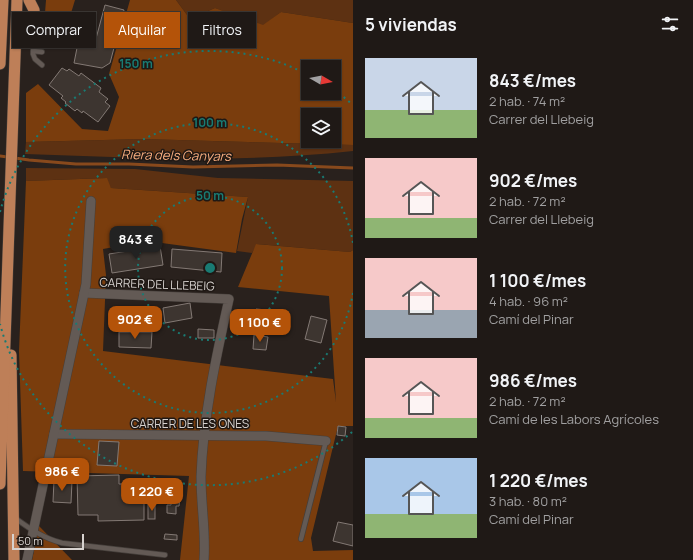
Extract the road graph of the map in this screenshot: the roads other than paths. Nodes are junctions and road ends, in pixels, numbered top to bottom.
1 (3, 0) edge
2 (29, 0) edge
3 (36, 0) edge
4 (18, 2) edge
5 (34, 12) edge
6 (36, 12) edge
7 (33, 48) edge
8 (33, 51) junction
9 (42, 52) dead end
10 (0, 64) edge
11 (42, 65) dead end
12 (91, 201) dead end
13 (8, 275) junction
14 (84, 293) junction
15 (54, 434) junction
16 (204, 435) junction
17 (326, 441) joint
18 (0, 484) edge
19 (14, 517) junction
20 (34, 532) junction
21 (301, 539) dead end
22 (165, 555) dead end
23 (14, 560) edge
24 (27, 560) edge
25 (204, 560) edge

1 - 10 highway
2 - 5 highway
3 - 6 highway
4 - 13 highway
7 - 8 lane
8 - 9 lane
8 - 11 lane
12 - 14 street
13 - 18 highway
13 - 19 highway
14 - 15 street
14 - 16 street, CARRER DEL LLEBEIG
15 - 16 street, CARRER DE LES ONES
15 - 20 street
16 - 17 street, CARRER DE LES ONES
16 - 25 street
17 - 21 lane
19 - 20 lane
19 - 23 highway
20 - 22 lane
20 - 24 street

